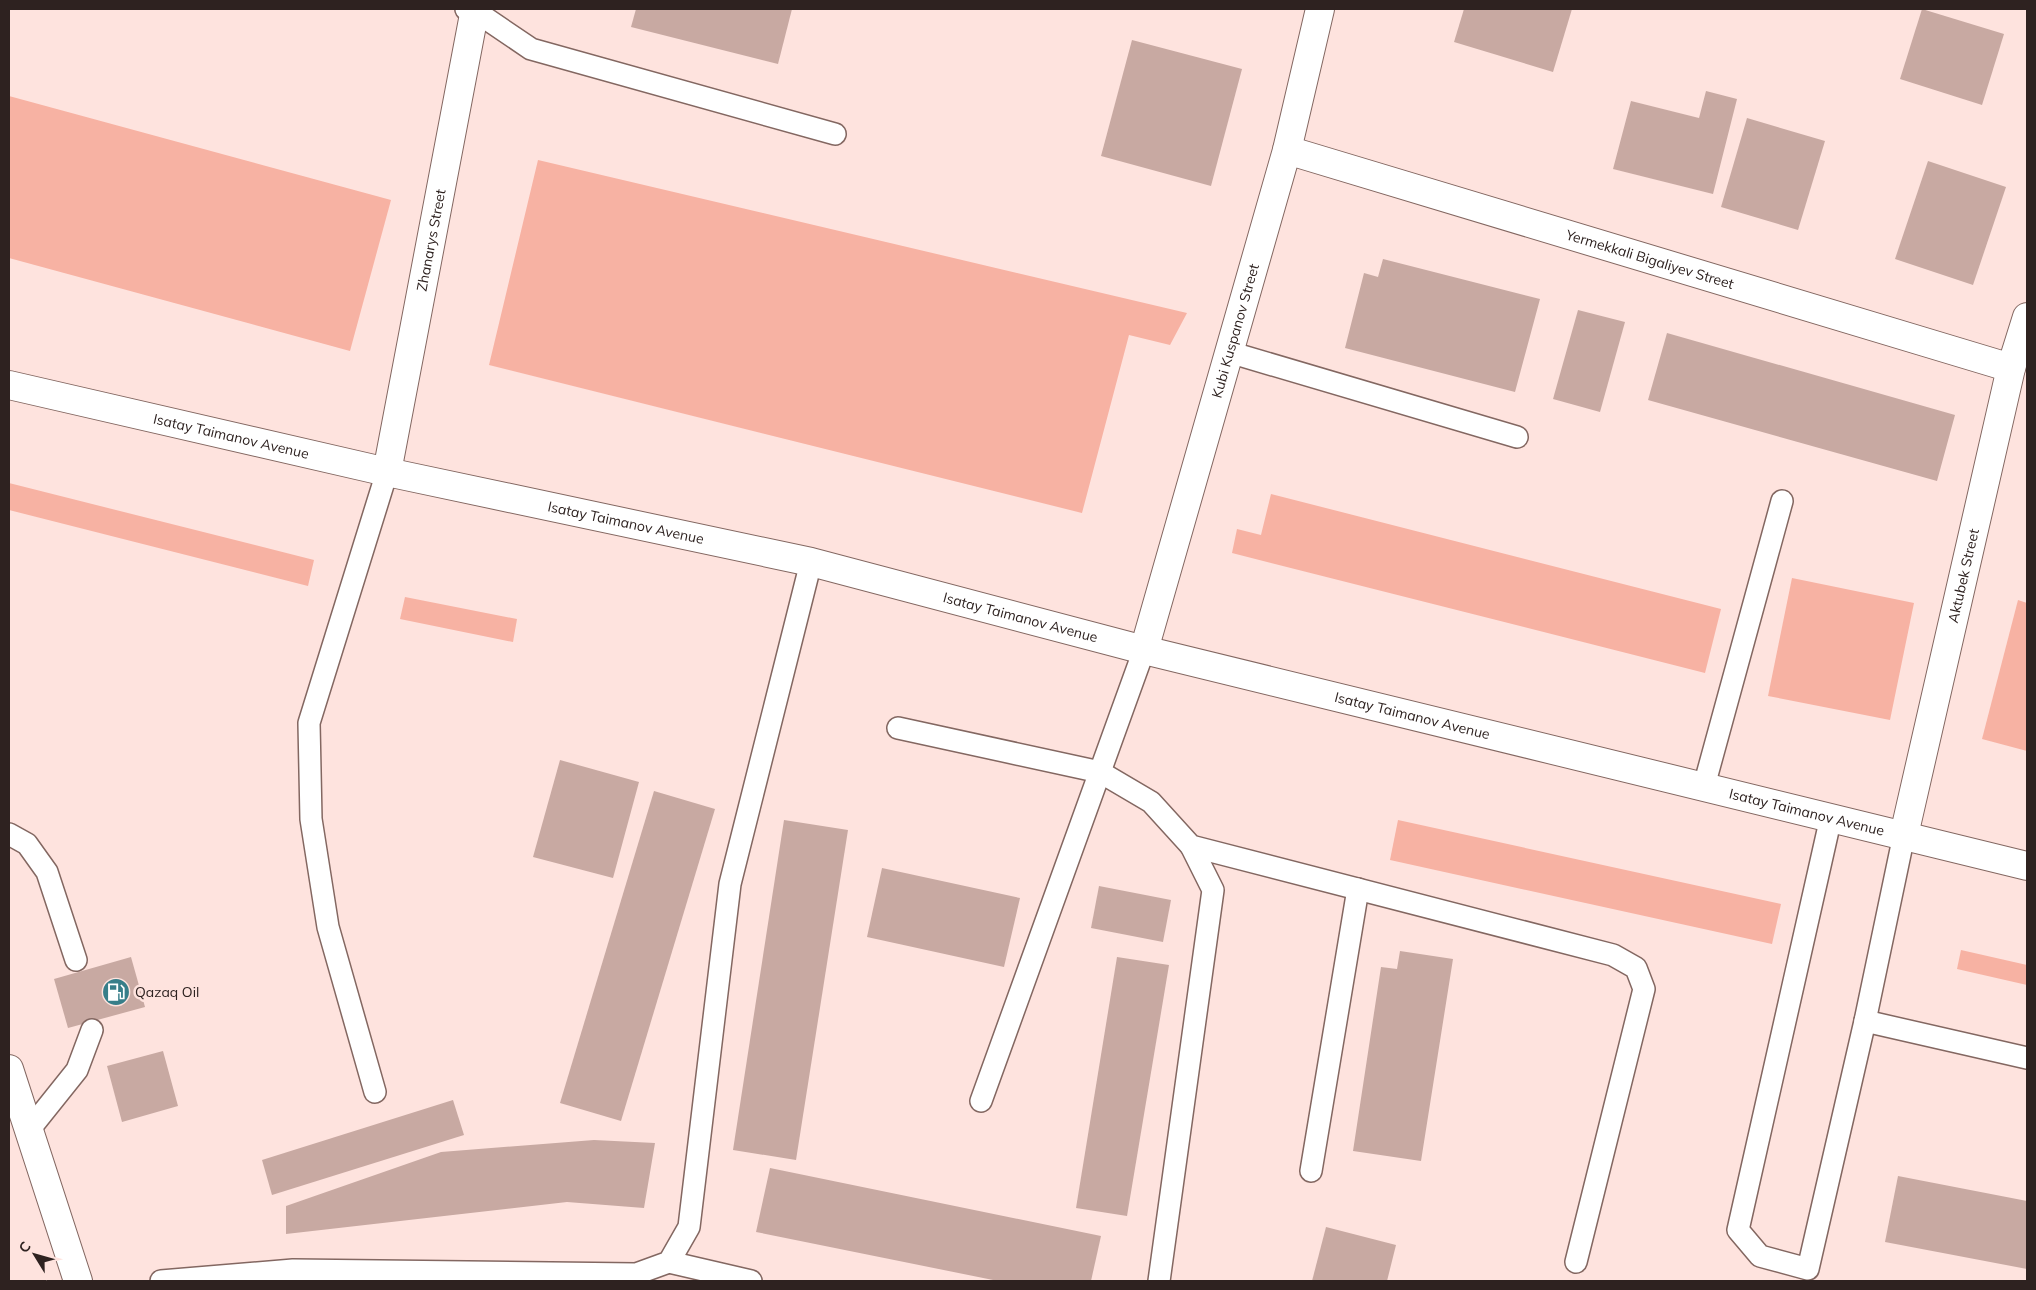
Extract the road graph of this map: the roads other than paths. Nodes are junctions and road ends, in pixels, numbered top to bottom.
1 (1320, 9) edge
2 (472, 10) edge
3 (835, 134) dead end
4 (1287, 150) junction
5 (2027, 317) edge
6 (1230, 352) junction
7 (2011, 368) junction
8 (9, 385) edge
9 (1517, 437) dead end
10 (387, 472) junction
11 (1782, 501) dead end
12 (811, 562) junction
13 (1144, 650) junction
14 (898, 728) dead end
15 (1100, 772) junction
16 (1704, 786) junction
17 (1831, 817) junction
18 (9, 834) edge
19 (1904, 835) junction
20 (1191, 846) junction
21 (2027, 866) edge
22 (1358, 889) junction
23 (76, 960) dead end
24 (1865, 1021) junction
25 (92, 1030) dead end
26 (2027, 1058) edge
27 (9, 1073) edge
28 (375, 1092) dead end
29 (981, 1101) dead end
30 (29, 1130) junction
31 (1311, 1171) dead end
32 (669, 1262) junction
33 (1576, 1262) dead end
34 (700, 1275) edge
35 (78, 1281) edge
36 (161, 1281) edge
37 (751, 1281) edge
38 (1159, 1281) edge

1 - 4 street, Kubi Kuspanov Street
2 - 3 lane
2 - 10 street, Zhanarys Street
4 - 6 street, Kubi Kuspanov Street
4 - 7 street, Yermekkali Bigaliyev Street
5 - 7 street, Aktubek Street
6 - 9 lane
6 - 13 street, Kubi Kuspanov Street
7 - 19 street, Aktubek Street
8 - 10 street, Isatay Taimanov Avenue
10 - 12 street, Isatay Taimanov Avenue
10 - 28 lane
11 - 16 lane
12 - 13 street, Isatay Taimanov Avenue
12 - 32 lane
13 - 15 lane
13 - 16 street, Isatay Taimanov Avenue
14 - 15 lane
15 - 20 lane
15 - 29 lane
16 - 17 street, Isatay Taimanov Avenue
17 - 19 street, Isatay Taimanov Avenue
17 - 24 lane
18 - 23 lane
19 - 21 street, Isatay Taimanov Avenue
19 - 24 lane
20 - 22 lane
20 - 38 lane
22 - 31 lane
22 - 33 lane
24 - 26 lane
25 - 30 lane
27 - 30 street
30 - 35 street
32 - 34 lane
32 - 36 lane
34 - 37 lane

